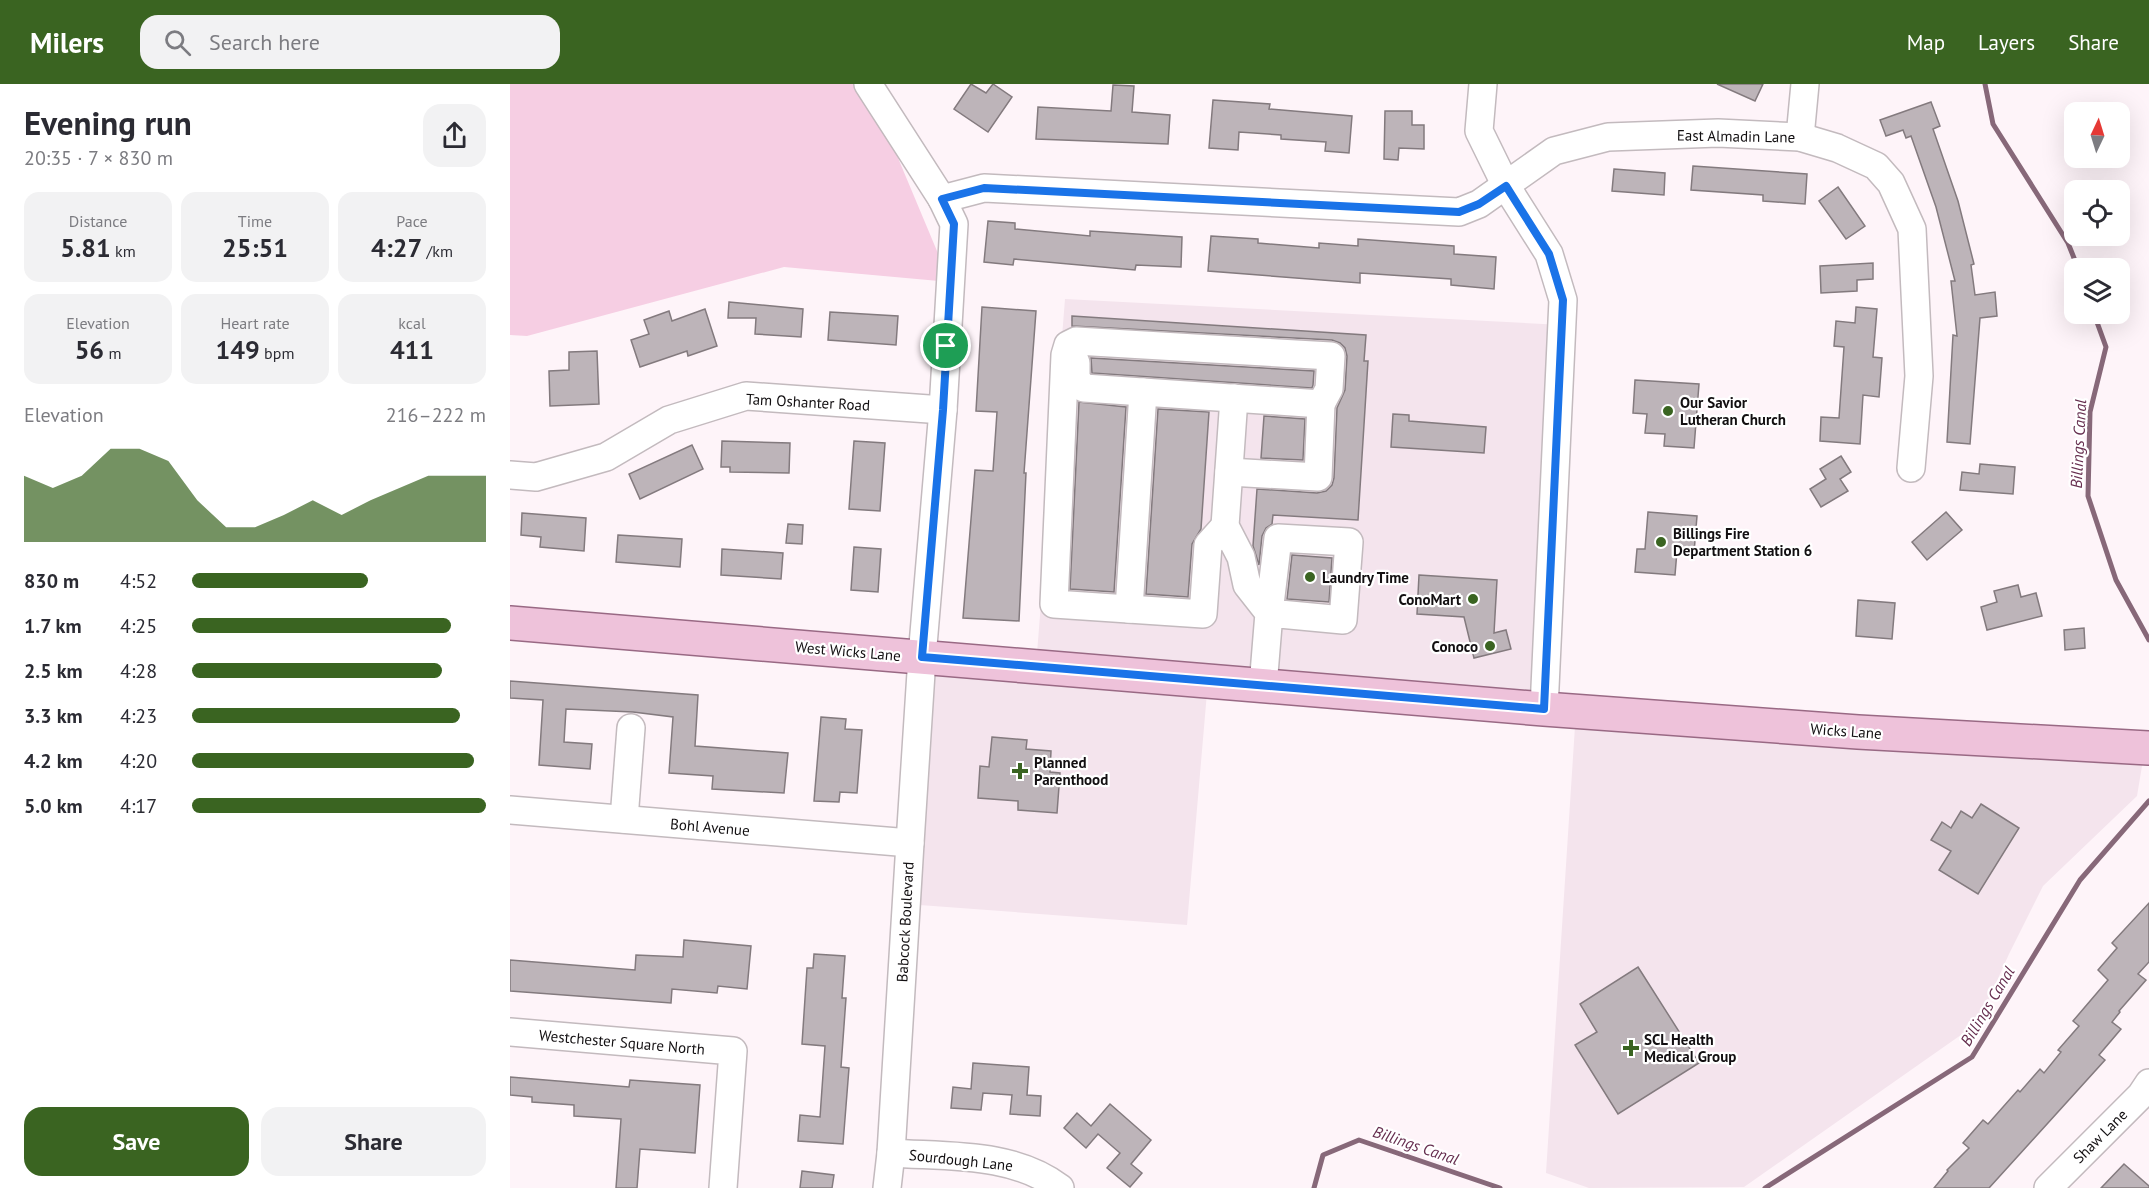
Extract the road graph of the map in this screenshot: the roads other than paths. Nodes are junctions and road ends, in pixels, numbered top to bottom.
1 (868, 84) edge
2 (1483, 84) edge
3 (1805, 84) edge
4 (1800, 137) junction
5 (1506, 186) junction
6 (942, 199) junction
7 (1068, 345) junction
8 (1143, 392) junction
9 (1234, 398) junction
10 (1321, 404) junction
11 (943, 410) junction
12 (1911, 468) dead end
13 (1229, 472) junction
14 (510, 475) edge
15 (1225, 526) junction
16 (1129, 609) junction
17 (510, 623) edge
18 (922, 657) junction
19 (1263, 686) junction
20 (1544, 709) junction
21 (631, 728) dead end
22 (2147, 748) edge
23 (510, 810) edge
24 (624, 819) junction
25 (910, 843) junction
26 (510, 1032) edge
27 (2146, 1094) edge
28 (891, 1153) junction
29 (723, 1188) edge
30 (887, 1188) edge
31 (1060, 1188) edge
32 (2048, 1188) edge

1 - 6 street, Babcock Boulevard
2 - 5 street
3 - 4 street
4 - 5 street, East Almadin Lane
4 - 12 street, East Almadin Lane
5 - 6 street, East Almadin Lane
5 - 20 street
6 - 11 street, Babcock Boulevard
7 - 8 street
7 - 10 street
7 - 16 street
8 - 9 street
8 - 16 street
9 - 10 street
9 - 13 street
10 - 13 street
11 - 14 street, Tam Oshanter Road
11 - 18 street, Babcock Boulevard
13 - 15 street
15 - 16 street
15 - 19 street
17 - 18 main road, West Wicks Lane
18 - 19 main road, West Wicks Lane
18 - 25 street, Babcock Boulevard
19 - 20 main road, West Wicks Lane
20 - 22 main road, Wicks Lane
21 - 24 street
23 - 24 street, Bohl Avenue
24 - 25 street, Bohl Avenue
25 - 28 street, Babcock Boulevard
26 - 29 street, Westchester Square North
27 - 32 street, Shaw Lane
28 - 30 street, Babcock Boulevard
28 - 31 street, Sourdough Lane

